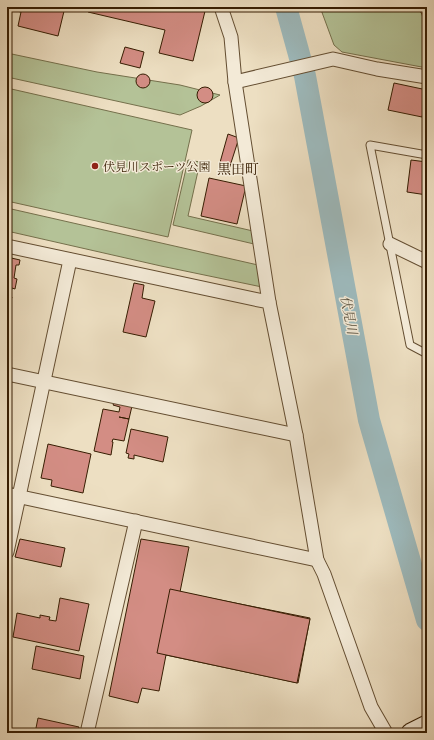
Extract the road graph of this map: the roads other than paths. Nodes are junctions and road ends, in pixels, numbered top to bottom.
1 (221, 7) edge
2 (427, 77) edge
3 (235, 82) junction
4 (427, 155) edge
5 (390, 244) junction
6 (7, 246) edge
7 (70, 260) junction
8 (427, 262) edge
9 (270, 302) junction
10 (427, 354) edge
11 (7, 374) edge
12 (44, 381) junction
13 (296, 434) junction
14 (13, 495) edge
15 (136, 522) junction
16 (7, 552) edge
17 (318, 560) junction
18 (87, 733) edge
19 (386, 733) edge

1 - 3 street
2 - 3 street
3 - 9 street
4 - 5 lane
5 - 8 street
5 - 10 lane
6 - 7 street
7 - 9 street
7 - 12 street
9 - 13 street
11 - 12 street
12 - 13 street
12 - 14 street
13 - 17 street
14 - 15 street
14 - 16 street
15 - 17 street
15 - 18 street
17 - 19 street

